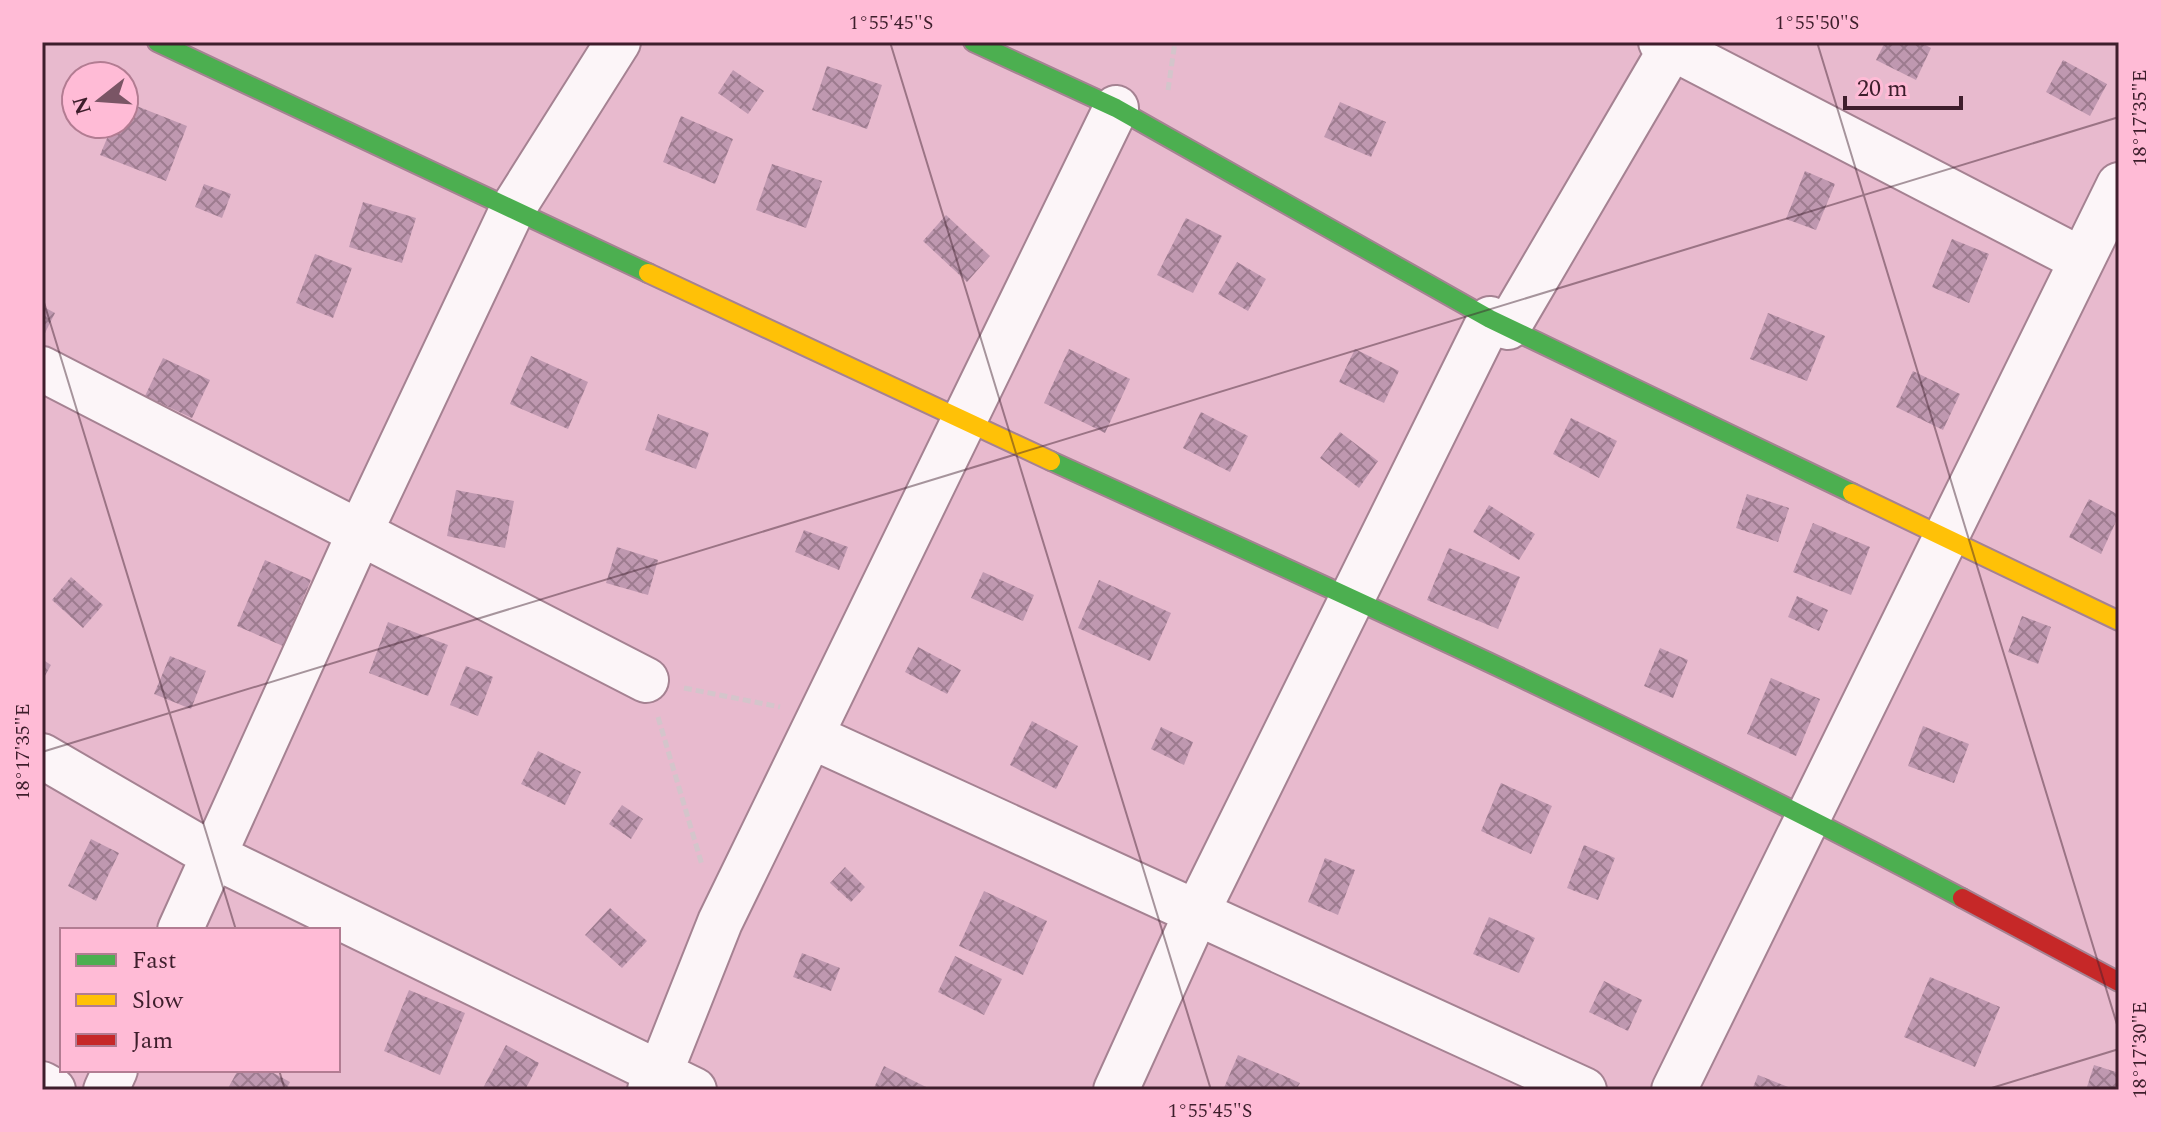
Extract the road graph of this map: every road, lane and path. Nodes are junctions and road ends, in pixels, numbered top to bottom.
1 (157, 42) edge
2 (618, 42) edge
3 (973, 42) edge
4 (1669, 44) edge
5 (1116, 108) junction
6 (2119, 185) edge
7 (512, 210) junction
8 (2098, 249) edge
9 (1499, 323) junction
10 (42, 369) edge
11 (964, 421) junction
12 (360, 532) junction
13 (1945, 537) junction
14 (1352, 598) junction
15 (2119, 621) edge
16 (646, 680) junction
17 (816, 725) junction
18 (42, 756) edge
19 (1808, 816) junction
20 (214, 856) junction
21 (1196, 914) junction
22 (720, 922) junction
23 (181, 928) edge
24 (2119, 982) edge
25 (42, 1084) edge
26 (668, 1084) edge
27 (53, 1090) edge
28 (1116, 1090) edge
29 (1584, 1090) edge
30 (1674, 1090) edge

1 - 7 street
2 - 7 street
3 - 5 street
4 - 8 street
4 - 9 street
5 - 9 street
5 - 11 street
6 - 8 street
7 - 11 street
7 - 12 street
8 - 13 street
9 - 13 street
9 - 14 street
10 - 12 street
11 - 14 street
11 - 17 street
12 - 16 street
12 - 20 street
13 - 15 street
13 - 19 street
14 - 19 street
14 - 21 street
16 - 17 path
16 - 22 path
17 - 21 street
17 - 22 street
18 - 20 street
19 - 24 street
19 - 30 street
20 - 23 street
20 - 26 street
21 - 28 street
21 - 29 street
22 - 26 street
25 - 27 street

